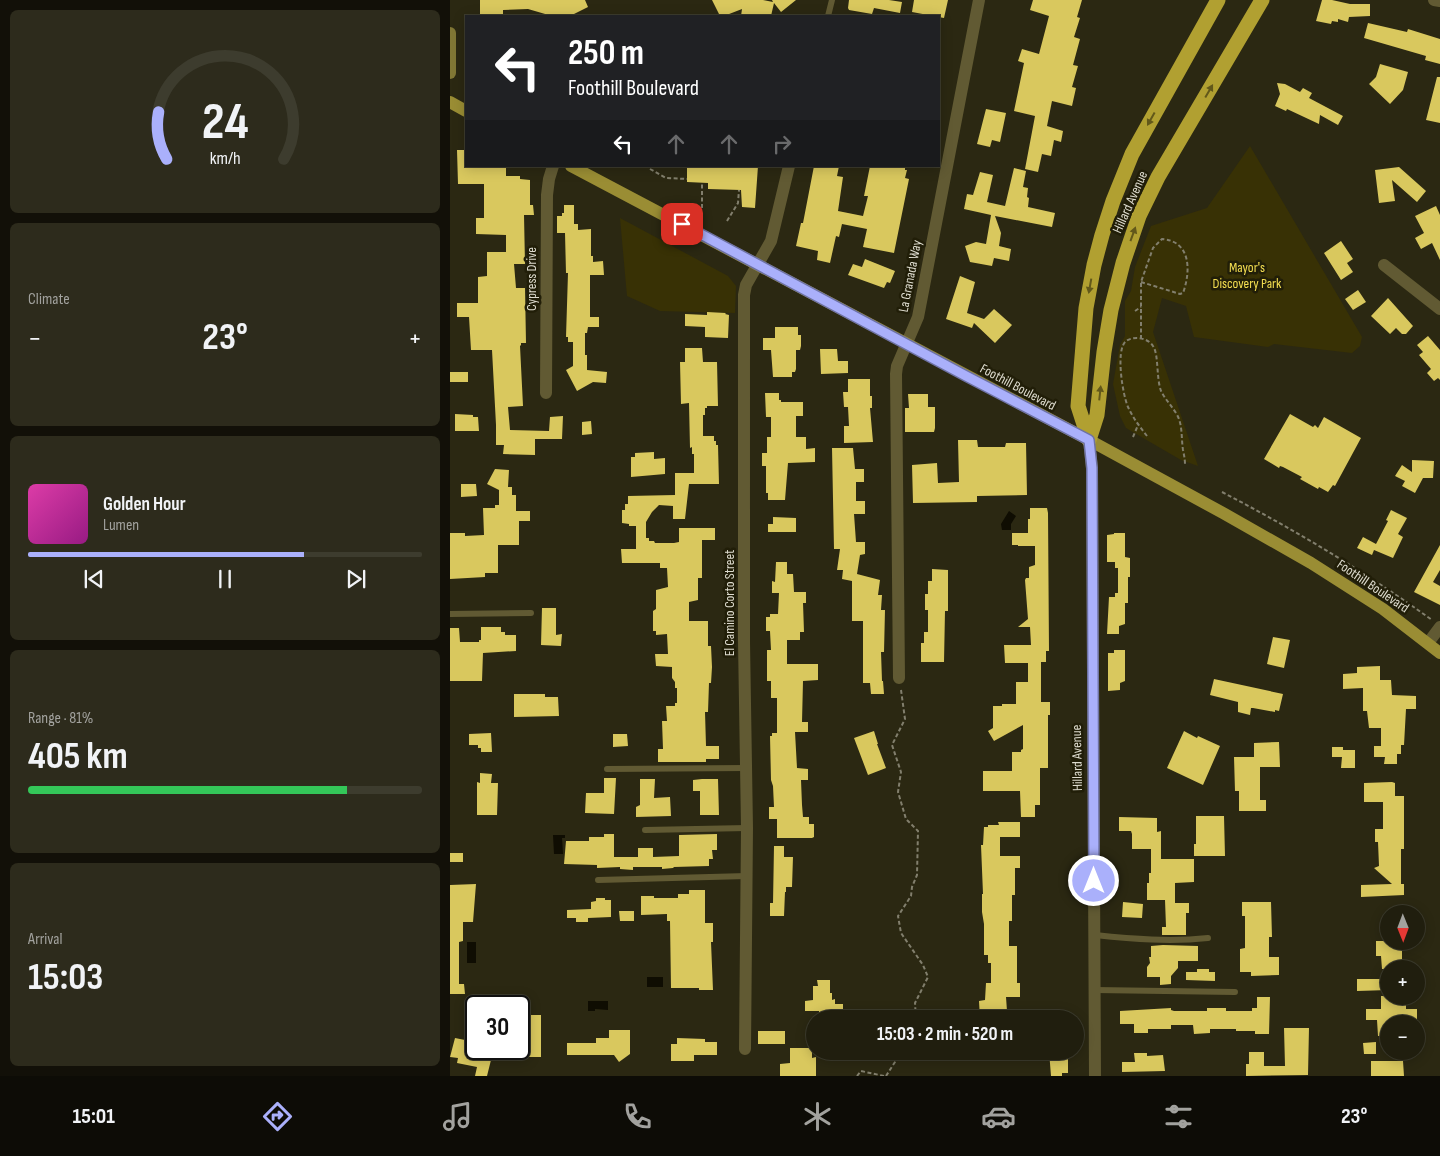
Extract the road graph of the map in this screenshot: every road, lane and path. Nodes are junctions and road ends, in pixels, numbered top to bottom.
1 (832, 0) edge
2 (979, 0) edge
3 (1218, 0) edge
4 (1262, 0) edge
5 (1434, 0) edge
6 (1440, 1) edge
7 (828, 15) edge
8 (450, 33) edge
9 (450, 47) edge
10 (450, 72) edge
11 (450, 102) edge
12 (465, 110) edge
13 (553, 167) edge
14 (573, 167) edge
15 (789, 167) edge
16 (650, 169) dead end
17 (687, 179) dead end
18 (702, 182) dead end
19 (739, 190) dead end
20 (702, 208) dead end
21 (727, 221) dead end
22 (758, 265) junction
23 (1384, 265) dead end
24 (1141, 282) junction
25 (1141, 307) junction
26 (1440, 309) edge
27 (1135, 310) dead end
28 (1141, 338) junction
29 (907, 344) junction
30 (546, 392) dead end
31 (1138, 425) junction
32 (1146, 436) dead end
33 (1133, 437) dead end
34 (1089, 440) junction
35 (1185, 465) dead end
36 (1222, 492) dead end
37 (531, 613) dead end
38 (450, 614) edge
39 (1436, 624) edge
40 (1428, 643) junction
41 (1440, 653) edge
42 (899, 678) joint
43 (746, 768) junction
44 (607, 769) dead end
45 (747, 828) junction
46 (644, 830) dead end
47 (747, 876) junction
48 (598, 880) dead end
49 (1094, 935) junction
50 (1208, 938) dead end
51 (1095, 990) junction
52 (1235, 992) dead end
53 (915, 1010) edge
54 (745, 1049) dead end
55 (896, 1060) edge
56 (857, 1076) edge
57 (885, 1076) edge
58 (1096, 1076) edge

1 - 7 lane
2 - 29 street, La Granada Way
3 -> 34 highway, Hillard Avenue
34 -> 4 highway, Hillard Avenue
5 - 6 street
8 - 9 street
9 - 10 street
11 - 12 main road
13 - 30 street, Cypress Drive
14 - 22 main road, Foothill Boulevard
15 - 22 street, El Camino Corto Street
16 - 17 path
18 - 20 path
19 - 21 path
22 - 29 main road, Foothill Boulevard
22 - 43 street, El Camino Corto Street
23 - 26 street
24 - 24 path
24 - 25 path
25 - 27 path
25 - 28 path
28 - 31 path
28 - 35 path
29 - 34 main road, Foothill Boulevard
29 - 42 street, La Granada Way
31 - 32 path
31 - 33 path
34 - 40 main road, Foothill Boulevard
34 - 49 street, Hillard Avenue
36 - 39 path
37 - 38 lane
39 - 40 street
40 - 41 main road, Foothill Boulevard
42 - 53 path
43 - 44 lane
43 - 45 street, El Camino Corto Street
45 - 46 lane
45 - 47 street, El Camino Corto Street
47 - 48 lane
47 - 54 street, El Camino Corto Street
49 - 50 lane
49 - 51 street, Hillard Avenue
51 - 52 lane
51 - 58 street, Hillard Avenue
55 - 57 path
56 - 57 path

